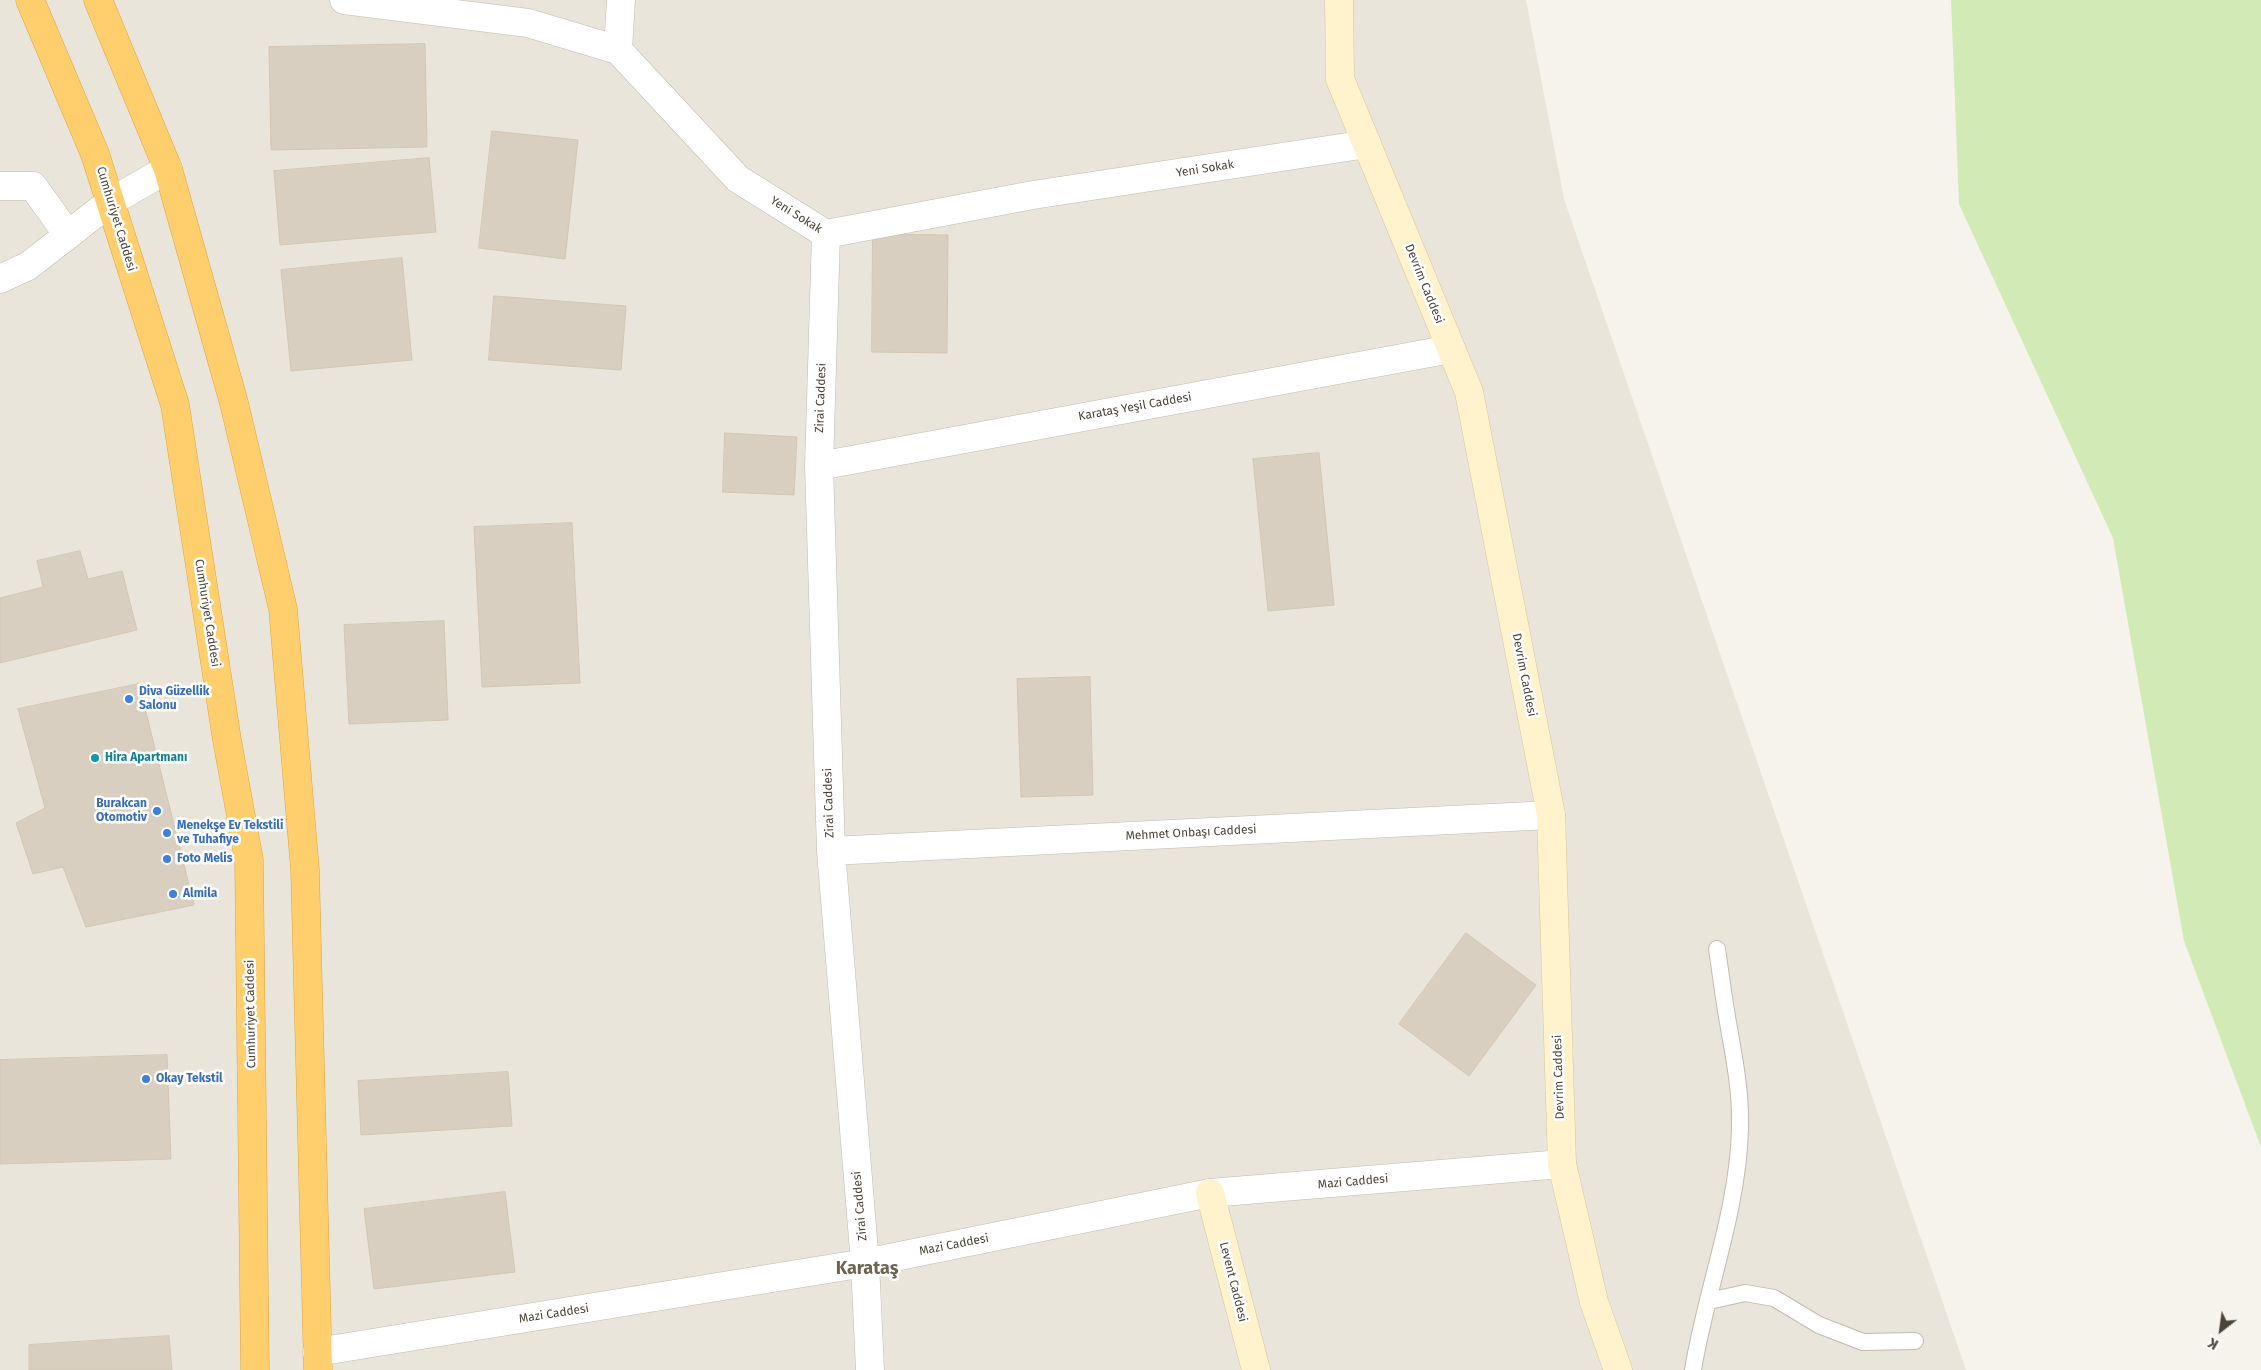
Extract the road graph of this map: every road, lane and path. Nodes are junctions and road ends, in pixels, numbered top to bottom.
1 (30, 0) edge
2 (98, 0) edge
3 (344, 0) edge
4 (620, 0) edge
5 (1339, 0) edge
6 (618, 50) junction
7 (1367, 144) junction
8 (168, 169) junction
9 (0, 186) edge
10 (110, 202) junction
11 (826, 234) junction
12 (68, 235) junction
13 (0, 279) edge
14 (1451, 349) junction
15 (819, 466) junction
16 (1551, 815) junction
17 (831, 851) junction
18 (1717, 949) dead end
19 (1562, 1164) junction
20 (1210, 1193) junction
21 (865, 1264) junction
22 (1709, 1301) junction
23 (1915, 1341) dead end
24 (318, 1361) edge
25 (255, 1370) edge
26 (870, 1370) edge
27 (1256, 1370) edge
28 (1618, 1370) edge
29 (1693, 1370) edge

1 - 10 highway, Cumhuriyet Caddesi
2 - 8 highway
3 - 6 street
4 - 6 street
5 - 7 street, Devrim Caddesi
6 - 11 street, Yeni Sokak
7 - 11 street, Yeni Sokak
7 - 14 street, Devrim Caddesi
8 - 10 street
8 - 24 highway
9 - 12 street
10 - 12 street
10 - 25 highway, Cumhuriyet Caddesi
11 - 15 street, Zirai Caddesi
12 - 13 street
14 - 15 street, Karataş Yeşil Caddesi
14 - 16 street, Devrim Caddesi
15 - 17 street, Zirai Caddesi
16 - 17 street, Mehmet Onbaşı Caddesi
16 - 19 street, Devrim Caddesi
17 - 21 street, Zirai Caddesi
18 - 22 lane
19 - 20 street, Mazi Caddesi
19 - 28 street, Devrim Caddesi
20 - 21 street, Mazi Caddesi
20 - 27 street, Levent Caddesi
21 - 24 street, Mazi Caddesi
21 - 26 street, Zirai Caddesi
22 - 23 lane
22 - 29 lane

